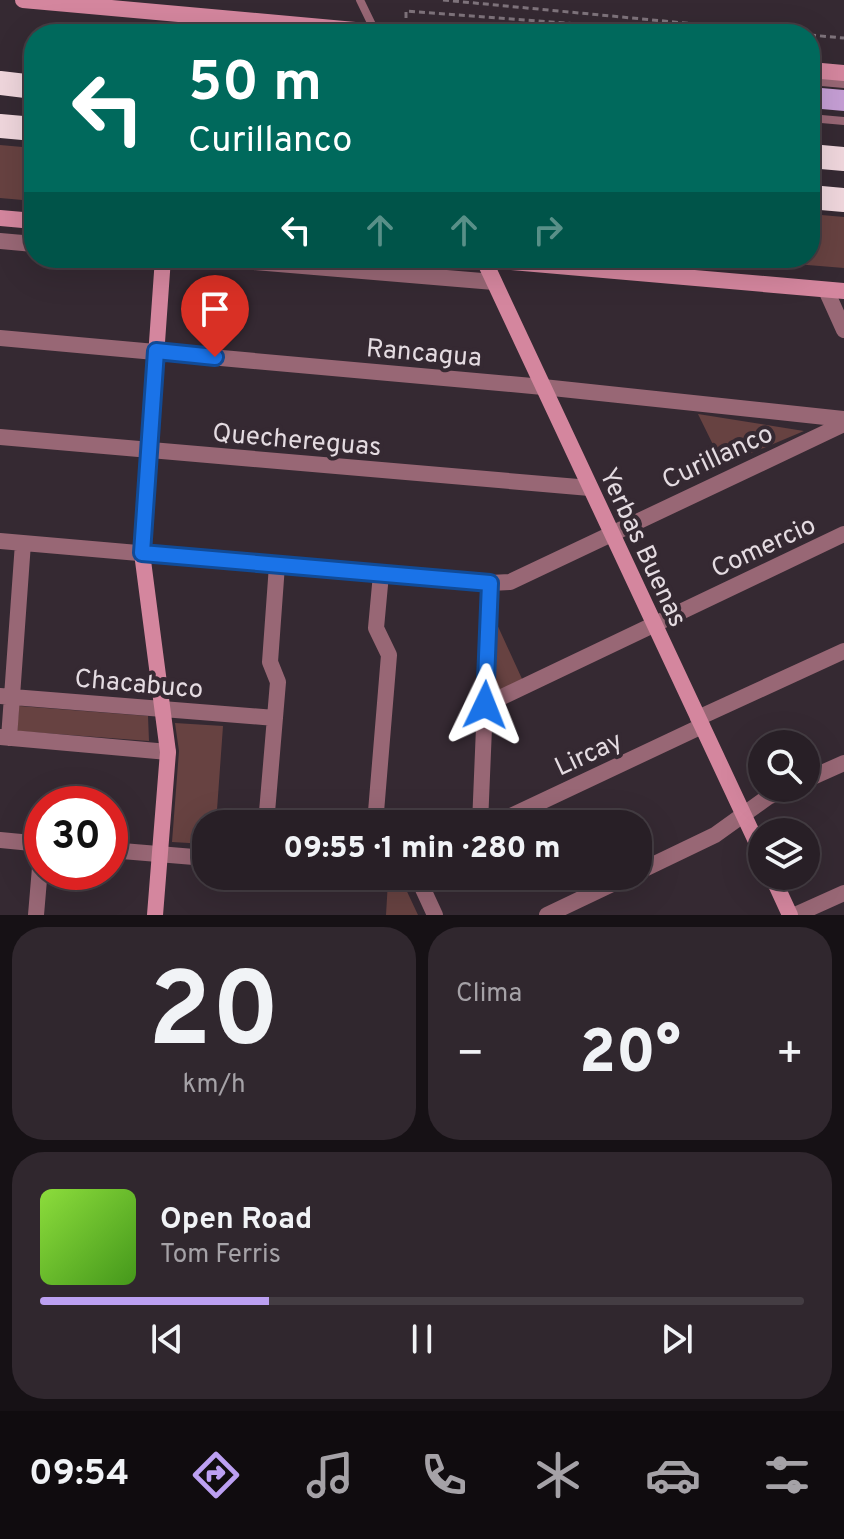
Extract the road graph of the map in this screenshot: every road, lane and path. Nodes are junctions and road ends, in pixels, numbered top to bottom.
1 (23, 0) edge
2 (360, 0) edge
3 (443, 0) edge
4 (287, 24) edge
5 (371, 24) edge
6 (403, 24) edge
7 (571, 24) edge
8 (695, 24) edge
9 (820, 36) edge
10 (844, 38) edge
11 (820, 71) edge
12 (844, 73) edge
13 (820, 82) edge
14 (0, 83) edge
15 (844, 84) edge
16 (24, 85) edge
17 (820, 119) edge
18 (844, 121) edge
19 (0, 126) edge
20 (24, 128) edge
21 (820, 157) edge
22 (844, 159) edge
23 (820, 198) edge
24 (844, 200) edge
25 (0, 218) edge
26 (24, 220) edge
27 (0, 241) edge
28 (24, 243) edge
29 (162, 268) edge
30 (327, 268) edge
31 (488, 268) edge
32 (575, 268) edge
33 (494, 282) junction
34 (826, 290) junction
35 (844, 291) edge
36 (844, 330) edge
37 (0, 338) edge
38 (156, 351) junction
39 (543, 387) junction
40 (844, 421) edge
41 (0, 437) edge
42 (148, 450) junction
43 (590, 488) junction
44 (611, 532) junction
45 (844, 534) edge
46 (0, 541) edge
47 (23, 543) junction
48 (142, 553) junction
49 (277, 565) junction
50 (381, 574) junction
51 (490, 583) junction
52 (654, 624) junction
53 (844, 651) edge
54 (6, 696) edge
55 (485, 705) junction
56 (163, 709) junction
57 (275, 718) junction
58 (700, 722) junction
59 (4, 737) edge
60 (168, 752) junction
61 (844, 763) edge
62 (820, 774) edge
63 (761, 802) edge
64 (267, 810) edge
65 (376, 810) edge
66 (481, 810) edge
67 (522, 810) edge
68 (743, 815) junction
69 (748, 825) edge
70 (0, 840) edge
71 (24, 842) edge
72 (128, 852) edge
73 (161, 855) junction
74 (192, 857) edge
75 (652, 865) edge
76 (38, 890) edge
77 (423, 890) edge
78 (600, 890) edge
79 (779, 890) edge
80 (844, 893) edge
81 (36, 915) edge
82 (155, 915) edge
83 (435, 915) edge
84 (547, 915) edge
85 (792, 915) edge

1 - 4 street
2 - 5 lane
3 - 8 path
6 - 7 path
9 - 10 path
11 - 12 street
13 - 15 lane
14 - 16 highway
17 - 18 lane
19 - 20 highway
21 - 22 highway
23 - 24 highway
25 - 26 street
27 - 28 street
29 - 38 street
30 - 33 street
31 - 33 street, Yerbas Buenas
32 - 34 street
33 - 39 street, Yerbas Buenas
34 - 35 street
34 - 36 street
37 - 38 street, Rancagua
38 - 39 street, Rancagua
38 - 42 street
39 - 40 street, Rancagua
39 - 43 street, Yerbas Buenas
40 - 44 street, Curillanco
41 - 42 street, Quechereguas
42 - 43 street, Quechereguas
42 - 48 street
43 - 44 street, Yerbas Buenas
44 - 51 street, Curillanco
44 - 52 street, Yerbas Buenas
45 - 52 street, Comercio
46 - 47 street, Curillanco
47 - 48 street, Curillanco
47 - 54 street
48 - 49 street, Curillanco
48 - 56 street
49 - 50 street, Curillanco
49 - 57 street
50 - 51 street, Curillanco
50 - 65 street
51 - 55 street
52 - 55 street, Comercio
52 - 58 street, Yerbas Buenas
53 - 58 street, Lircay
54 - 56 street, Chacabuco
54 - 59 street
55 - 66 street
56 - 57 street, Chacabuco
56 - 60 street
57 - 64 street
58 - 67 street, Lircay
58 - 68 street, Yerbas Buenas
59 - 60 street
60 - 73 street
61 - 62 street
63 - 68 street
68 - 69 street, Yerbas Buenas
68 - 75 street
70 - 71 street
72 - 73 street
73 - 74 street
73 - 82 street
76 - 81 street
77 - 83 street
78 - 84 street
79 - 85 street
80 - 85 street

